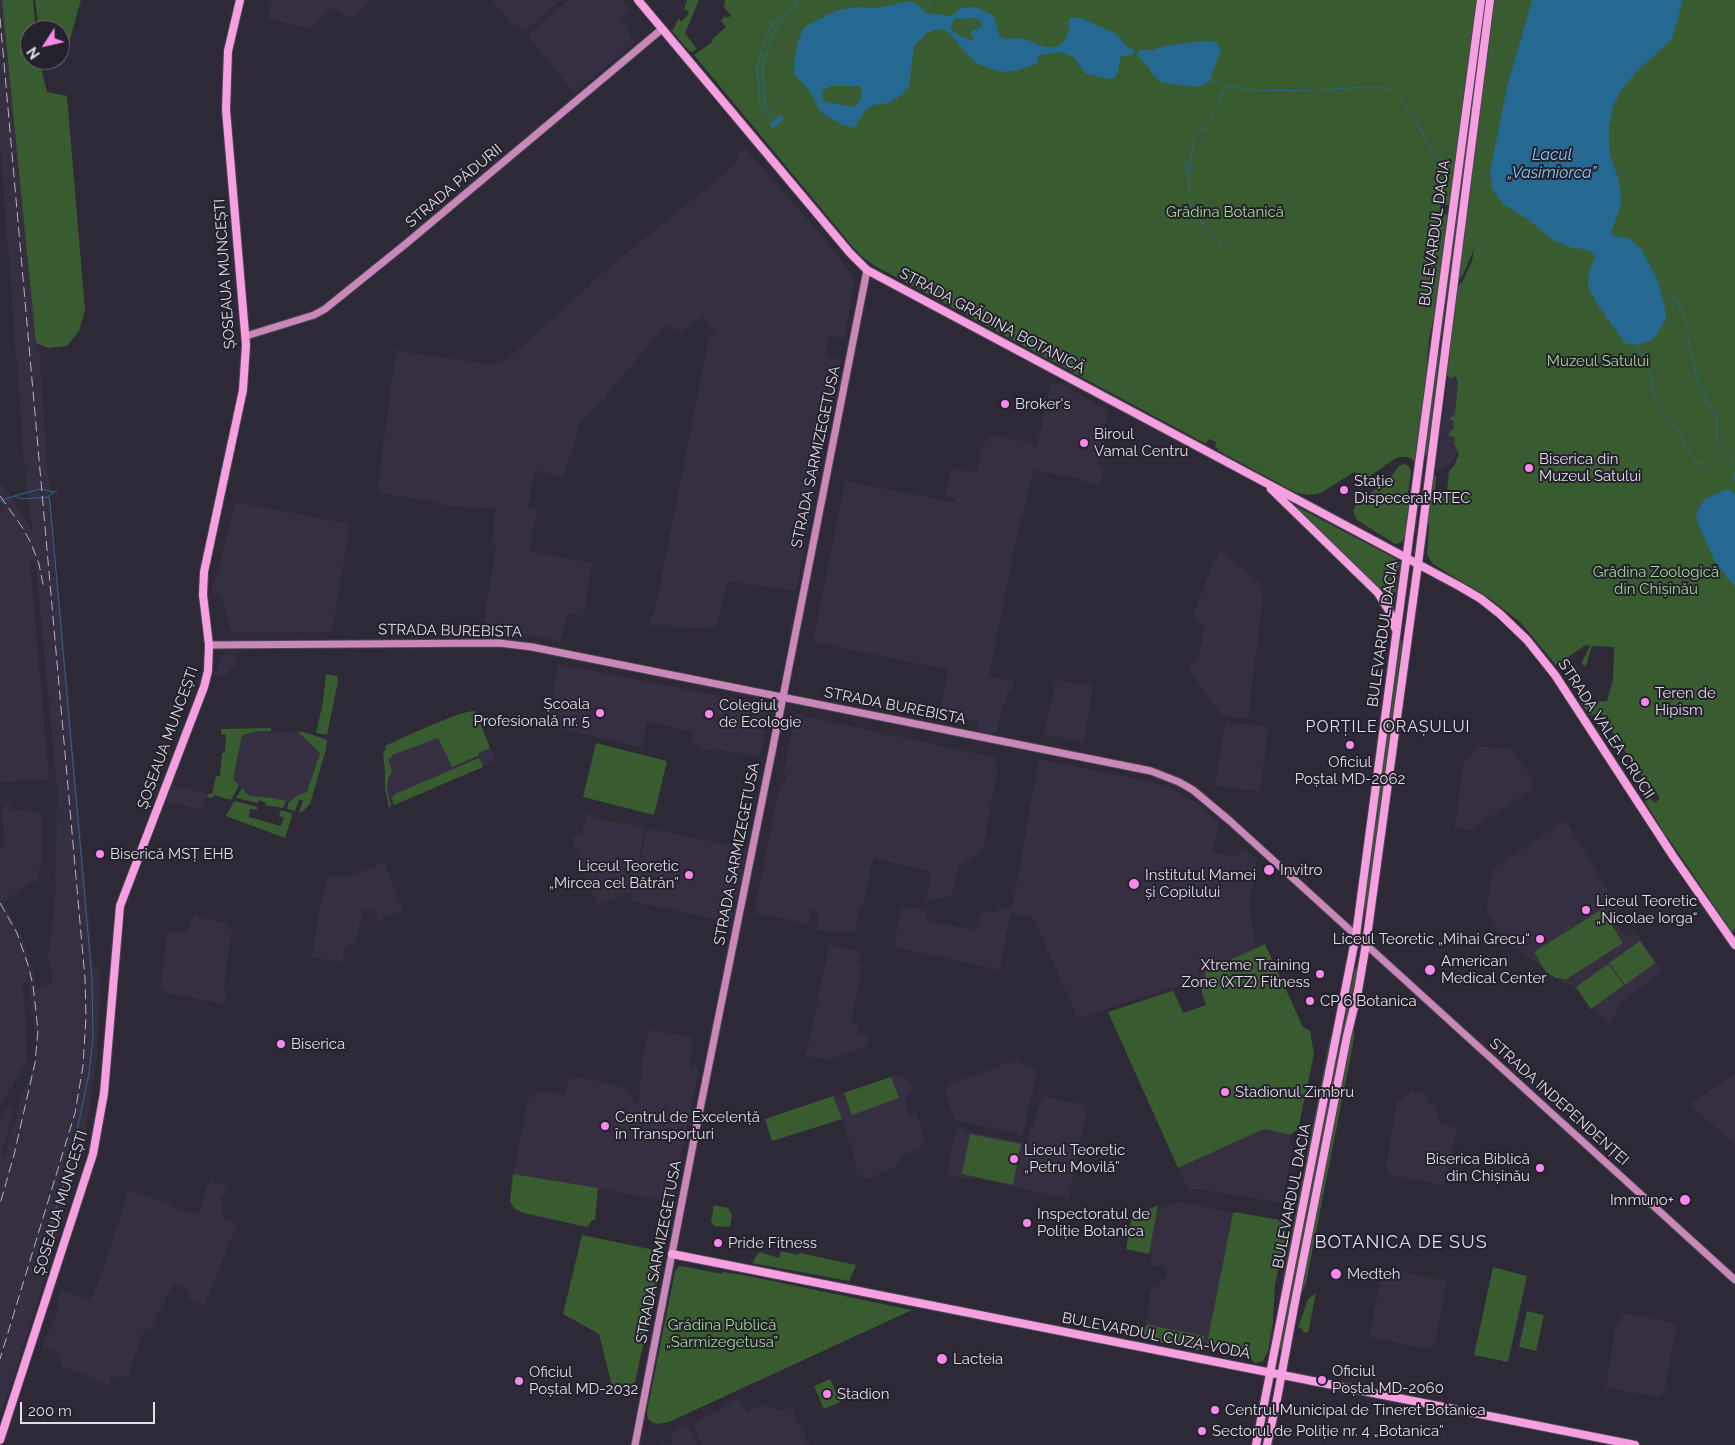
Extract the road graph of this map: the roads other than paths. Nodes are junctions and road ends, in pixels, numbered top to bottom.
1 (240, 0) edge
2 (638, 0) edge
3 (1481, 0) edge
4 (1490, 0) edge
5 (662, 29) junction
6 (867, 270) junction
7 (246, 336) junction
8 (1434, 345) junction
9 (1445, 347) junction
10 (1264, 482) junction
11 (1407, 558) junction
12 (1418, 564) junction
13 (1396, 632) junction
14 (1407, 635) junction
15 (210, 645) junction
16 (783, 698) junction
17 (1356, 935) junction
18 (1366, 944) junction
19 (1735, 945) edge
20 (672, 1254) junction
21 (1735, 1280) edge
22 (1270, 1373) junction
23 (1282, 1376) junction
24 (0, 1440) edge
25 (635, 1445) edge
26 (1256, 1445) edge
27 (1267, 1445) edge
28 (1635, 1445) edge

1 - 7 main road, ȘOSEAUA MUNCEȘTI
2 - 5 main road, STRADA GRĂDINA BOTANICĂ
3 - 8 main road, BULEVARDUL DACIA
4 - 9 main road, BULEVARDUL DACIA
5 - 6 main road, STRADA GRĂDINA BOTANICĂ
5 - 7 main road, STRADA PĂDURII
6 - 10 main road, STRADA GRĂDINA BOTANICĂ
6 - 16 main road, STRADA SARMIZEGETUSA
7 - 15 main road, ȘOSEAUA MUNCEȘTI
8 - 9 main road
8 - 11 main road, BULEVARDUL DACIA
9 - 12 main road, BULEVARDUL DACIA
10 - 11 main road, STRADA GRĂDINA BOTANICĂ
10 - 13 main road
11 - 12 main road, STRADA GRĂDINA BOTANICĂ
11 - 13 main road, BULEVARDUL DACIA
12 - 14 main road, BULEVARDUL DACIA
12 - 19 main road, STRADA VALEA CRUCII
13 - 14 main road
13 - 17 main road, BULEVARDUL DACIA
14 - 18 main road, BULEVARDUL DACIA
15 - 16 main road, STRADA BUREBISTA
15 - 24 main road, ȘOSEAUA MUNCEȘTI
16 - 17 main road, STRADA BUREBISTA
16 - 20 main road, STRADA SARMIZEGETUSA
17 - 18 main road, STRADA BUREBISTA
17 - 22 main road, BULEVARDUL DACIA
18 - 21 main road, STRADA INDEPENDENȚEI
18 - 23 main road, BULEVARDUL DACIA
20 - 22 main road, BULEVARDUL CUZA-VODĂ
20 - 25 main road, STRADA SARMIZEGETUSA
22 - 23 main road, BULEVARDUL CUZA-VODĂ
22 - 26 main road, BULEVARDUL DACIA
23 - 27 main road, BULEVARDUL DACIA
23 - 28 main road, BULEVARDUL CUZA-VODĂ

